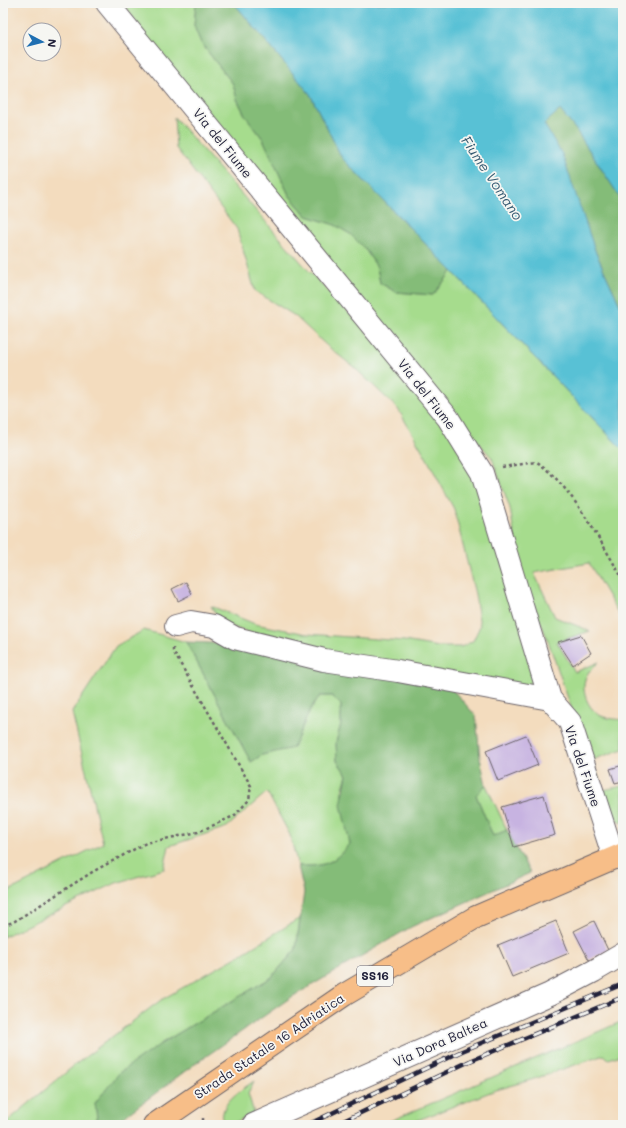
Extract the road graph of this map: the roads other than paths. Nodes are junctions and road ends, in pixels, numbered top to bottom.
1 (107, 3) edge
2 (176, 626) road end
3 (550, 699) junction
4 (619, 856) edge
5 (623, 954) edge
6 (158, 1124) edge
7 (253, 1125) edge

1 - 3 street, Via del Fiume
2 - 3 street
3 - 4 street, Via del Fiume
4 - 6 main road, Strada Statale 16 Adriatica / SS16
5 - 7 street, Via Dora Baltea

